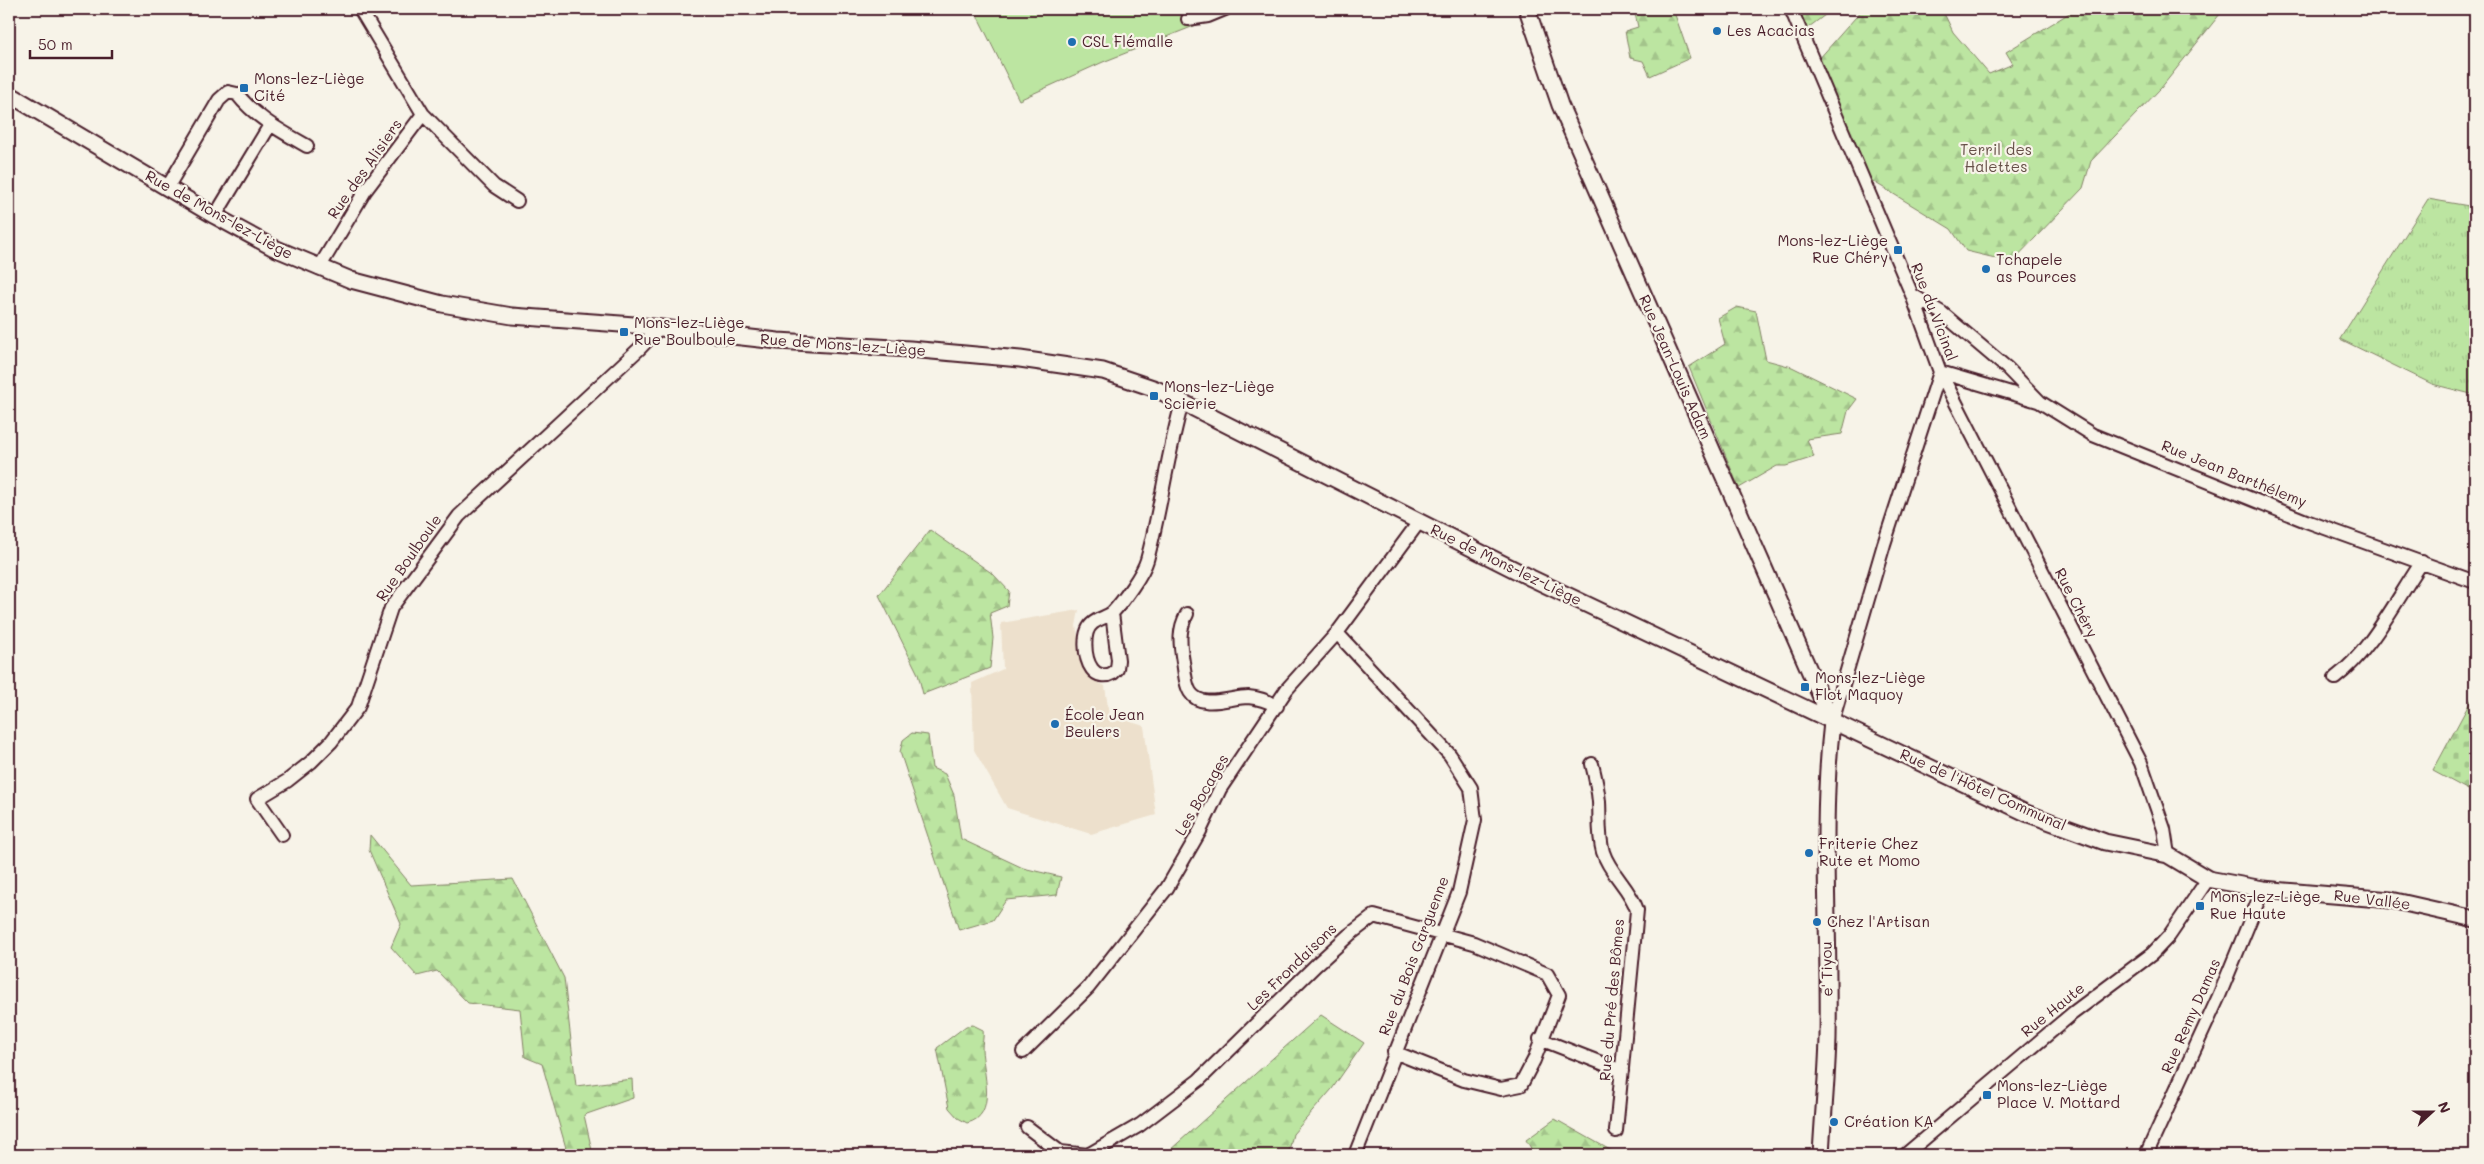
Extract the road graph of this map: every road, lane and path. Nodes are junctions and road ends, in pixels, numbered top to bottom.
1 (360, 9) edge
2 (1225, 9) edge
3 (1527, 9) edge
4 (1791, 9) edge
5 (1188, 19) dead end
6 (9, 94) edge
7 (423, 114) junction
8 (270, 125) junction
9 (307, 146) dead end
10 (167, 188) junction
11 (518, 201) dead end
12 (215, 216) junction
13 (319, 268) junction
14 (1912, 295) junction
15 (659, 328) junction
16 (1940, 372) junction
17 (2040, 402) junction
18 (1182, 403) junction
19 (1419, 522) junction
20 (2422, 562) junction
21 (2475, 582) edge
22 (1112, 614) dead end
23 (1187, 614) dead end
24 (1337, 633) junction
25 (2335, 678) dead end
26 (1277, 706) junction
27 (1832, 722) junction
28 (1592, 764) dead end
29 (282, 835) dead end
30 (2168, 855) junction
31 (2208, 879) junction
32 (2262, 889) junction
33 (2475, 919) edge
34 (1441, 933) junction
35 (1540, 1038) junction
36 (1023, 1052) dead end
37 (1394, 1052) junction
38 (1622, 1071) junction
39 (1027, 1127) dead end
40 (1616, 1131) dead end
41 (1355, 1155) edge
42 (1821, 1155) edge
43 (1905, 1155) edge
44 (2146, 1155) edge

1 - 7 street
2 - 5 street
3 - 27 street, Rue Jean-Louis Adam
4 - 14 street, Rue du Vicinal
6 - 10 street, Rue de Mons-lez-Liège
7 - 11 street
7 - 13 street, Rue des Alisiers
8 - 9 street
8 - 10 street
8 - 12 street
10 - 12 street, Rue de Mons-lez-Liège
12 - 13 street, Rue de Mons-lez-Liège
13 - 15 street, Rue de Mons-lez-Liège
14 - 16 street, Rue du Vicinal
14 - 17 street, Rue Jean Barthélemy
15 - 18 street, Rue de Mons-lez-Liège
15 - 29 street, Rue Boulboule
16 - 17 street, Rue Jean Barthélemy
16 - 27 street, Rue du Vicinal
16 - 30 street, Rue Chéry
17 - 20 street, Rue Jean Barthélemy
18 - 19 street, Rue de Mons-lez-Liège
18 - 22 street
19 - 24 street, Les Bocages
19 - 27 street, Rue de Mons-lez-Liège
20 - 21 street, Rue Jean Barthélemy
20 - 25 street
23 - 26 street
24 - 26 street, Les Bocages
24 - 34 street, Rue du Bois Garguenne
26 - 36 street, Les Bocages
27 - 30 street, Rue de l'Hôtel Communal
27 - 42 street, e' Tiyou
28 - 38 street, Rue du Pré des Bômes
30 - 31 street, Rue de l'Hôtel Communal
31 - 32 street, Rue Vallée
31 - 43 street, Rue Haute
32 - 33 street, Rue Vallée
32 - 44 street, Rue Remy Damas
34 - 35 street, Les Frondaisons
34 - 37 street, Rue du Bois Garguenne
34 - 39 street, Les Frondaisons
35 - 37 street, Les Frondaisons
35 - 38 street
37 - 41 street, Rue du Bois Garguenne
38 - 40 street, Rue du Pré des Bômes

